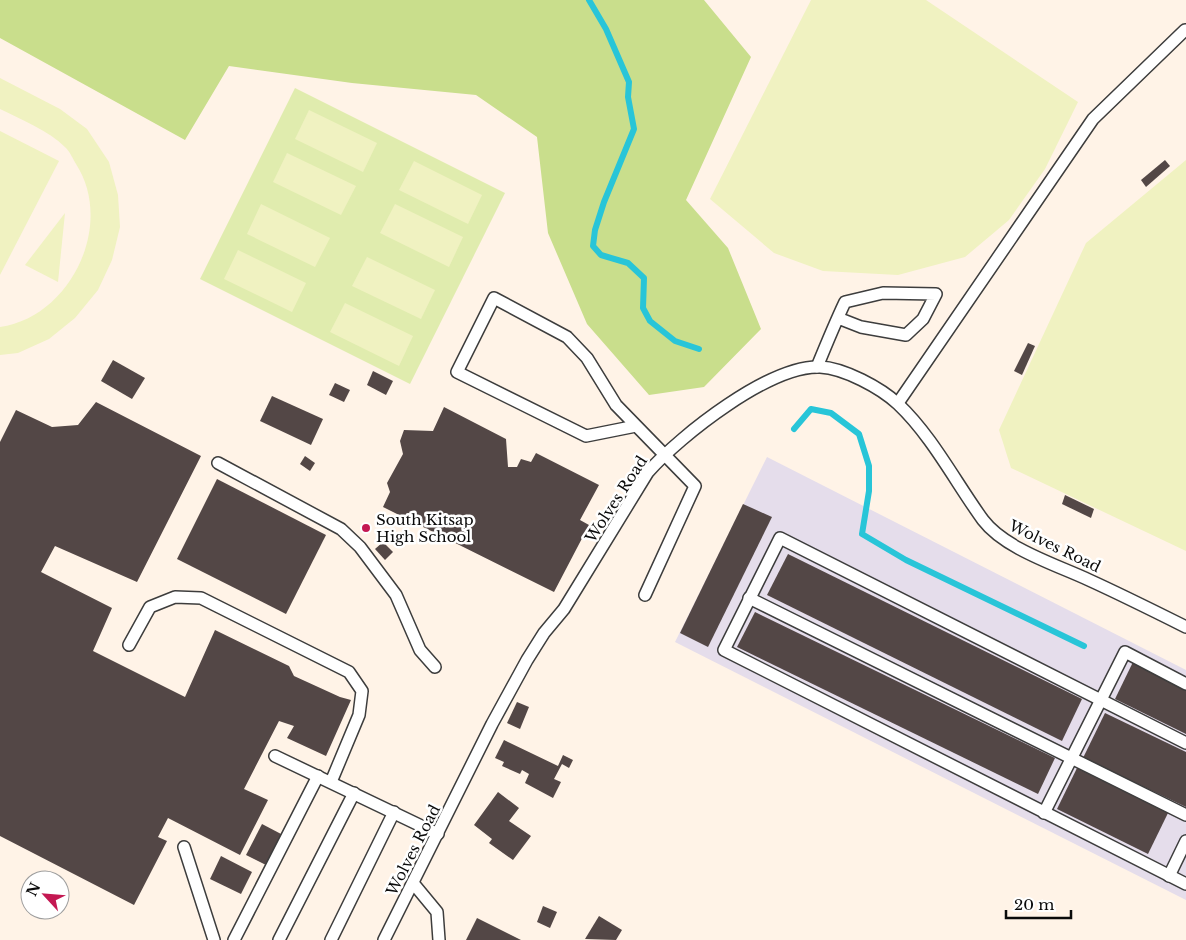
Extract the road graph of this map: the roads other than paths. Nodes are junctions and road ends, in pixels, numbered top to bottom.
1 (1186, 31) edge
2 (838, 318) junction
3 (816, 368) junction
4 (898, 403) junction
5 (636, 426) junction
6 (664, 454) junction
7 (218, 464) dead end
8 (645, 595) dead end
9 (750, 598) junction
10 (1186, 627) edge
11 (129, 645) dead end
12 (435, 667) dead end
13 (1186, 684) edge
14 (1101, 700) junction
15 (1186, 743) edge
16 (276, 756) dead end
17 (1071, 757) junction
18 (318, 776) junction
19 (331, 782) junction
20 (354, 793) junction
21 (394, 812) junction
22 (1044, 813) junction
23 (1186, 815) edge
24 (438, 834) junction
25 (1186, 841) edge
26 (184, 847) dead end
27 (1169, 876) junction
28 (413, 883) junction
29 (1186, 884) edge
30 (214, 940) edge
31 (234, 940) edge
32 (279, 940) edge
33 (331, 940) edge
34 (384, 940) edge
35 (439, 940) edge

1 - 4 lane
2 - 2 lane
2 - 3 lane
3 - 4 lane, Wolves Road
3 - 6 lane, Wolves Road
4 - 10 lane, Wolves Road
5 - 5 lane
5 - 6 lane
6 - 8 lane
6 - 24 lane, Wolves Road
7 - 12 lane
9 - 14 lane
9 - 17 lane
9 - 22 lane
11 - 19 lane
13 - 14 lane
14 - 15 lane
14 - 17 lane
16 - 18 lane
17 - 22 lane
17 - 23 lane
18 - 19 lane
18 - 31 lane
19 - 20 lane
20 - 21 lane
20 - 32 lane
21 - 24 lane
21 - 33 lane
22 - 27 lane
24 - 28 lane, Wolves Road
25 - 27 lane
26 - 30 lane
27 - 29 lane
28 - 34 lane, Wolves Road
28 - 35 lane

